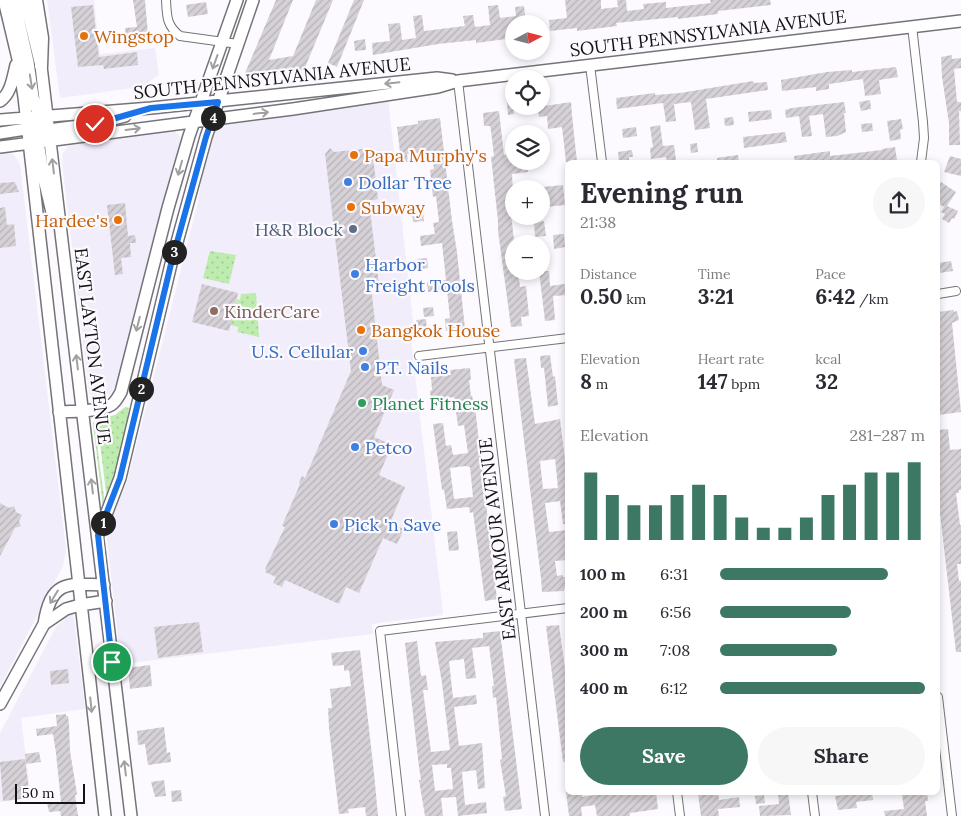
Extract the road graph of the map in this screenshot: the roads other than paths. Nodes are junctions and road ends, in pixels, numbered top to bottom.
1 (4, 0) edge
2 (14, 0) edge
3 (25, 0) edge
4 (36, 0) edge
5 (166, 0) edge
6 (237, 0) edge
7 (253, 0) edge
8 (961, 20) edge
9 (912, 26) junction
10 (222, 42) junction
11 (238, 44) junction
12 (18, 59) junction
13 (590, 65) junction
14 (41, 66) junction
15 (458, 80) junction
16 (0, 101) edge
17 (218, 102) junction
18 (200, 104) junction
19 (212, 119) junction
20 (0, 120) edge
21 (194, 121) junction
22 (38, 130) junction
23 (0, 133) edge
24 (0, 147) edge
25 (602, 160) edge
26 (921, 160) edge
27 (956, 291) dead end
28 (940, 294) edge
29 (565, 338) edge
30 (490, 347) junction
31 (419, 356) dead end
32 (83, 411) junction
33 (59, 412) junction
34 (98, 535) junction
35 (78, 584) junction
36 (104, 584) junction
37 (106, 601) junction
38 (80, 605) junction
39 (565, 608) edge
40 (522, 613) junction
41 (44, 624) junction
42 (0, 704) edge
43 (940, 714) edge
44 (677, 795) edge
45 (812, 795) edge
46 (105, 816) edge
47 (131, 816) edge
48 (402, 816) edge
49 (545, 816) edge
50 (680, 816) edge
51 (815, 816) edge
52 (952, 816) edge

1 - 12 street, EAST LAYTON AVENUE
2 -> 22 street
3 - 14 street, EAST LAYTON AVENUE
4 - 14 main road
5 - 10 street
6 - 10 street
7 - 11 street
8 - 9 street, SOUTH PENNSYLVANIA AVENUE
9 - 13 street, SOUTH PENNSYLVANIA AVENUE
9 - 26 street
10 - 11 street
10 -> 18 street
11 - 17 street
12 - 16 street
12 - 22 street, EAST LAYTON AVENUE
13 - 15 street, SOUTH PENNSYLVANIA AVENUE
13 - 25 street
14 - 22 street, EAST LAYTON AVENUE
15 -> 17 street, SOUTH PENNSYLVANIA AVENUE
19 -> 15 street, SOUTH PENNSYLVANIA AVENUE
15 - 30 street, EAST ARMOUR AVENUE
17 - 18 street, SOUTH PENNSYLVANIA AVENUE
17 - 19 street
18 - 21 street
18 - 22 street, SOUTH PENNSYLVANIA AVENUE
19 - 21 street, SOUTH PENNSYLVANIA AVENUE
19 - 34 street
20 - 22 street, SOUTH PENNSYLVANIA AVENUE
22 -> 21 street, SOUTH PENNSYLVANIA AVENUE
21 -> 32 street
22 - 23 street
22 - 24 street, SOUTH PENNSYLVANIA AVENUE
32 -> 22 street, EAST LAYTON AVENUE
22 - 33 street, EAST LAYTON AVENUE
27 - 28 street
29 - 30 street
30 - 31 street
30 - 40 street, EAST ARMOUR AVENUE
32 - 33 street
34 -> 32 street, EAST LAYTON AVENUE
33 - 35 street, EAST LAYTON AVENUE
34 - 36 street, EAST LAYTON AVENUE
35 - 36 street
35 - 38 street, EAST LAYTON AVENUE
35 -> 41 street
36 - 37 street, EAST LAYTON AVENUE
37 - 38 street
47 -> 37 street, EAST LAYTON AVENUE
38 - 41 street
38 -> 46 street, EAST LAYTON AVENUE
39 - 40 street
40 - 48 street
40 - 49 street, EAST ARMOUR AVENUE
41 - 42 street
43 - 52 street
44 - 50 street
45 - 51 street

